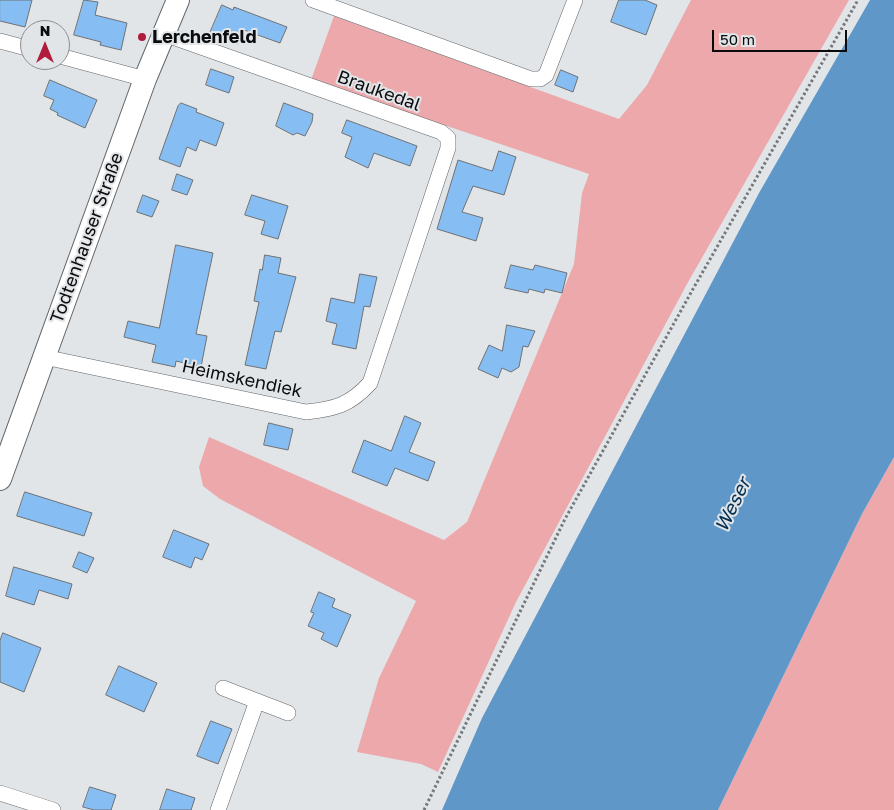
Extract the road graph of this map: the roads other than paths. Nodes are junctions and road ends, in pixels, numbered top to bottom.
1 (178, 0) edge
2 (313, 0) edge
3 (574, 0) edge
4 (332, 3) edge
5 (164, 34) junction
6 (0, 41) edge
7 (20, 46) edge
8 (70, 59) edge
9 (145, 79) junction
10 (407, 272) joint
11 (44, 356) junction
12 (0, 479) edge
13 (223, 688) dead end
14 (256, 701) junction
15 (288, 713) dead end
16 (0, 793) edge
17 (53, 810) edge
18 (218, 810) edge

1 - 5 main road, Todtenhauser Straße
2 - 4 street
3 - 4 street
5 - 9 main road, Todtenhauser Straße
5 - 10 street, Braukedal
6 - 7 street
8 - 9 street
9 - 11 main road, Todtenhauser Straße
10 - 11 street, Heimskendiek
11 - 12 main road, Todtenhauser Straße
13 - 14 street
14 - 15 street
14 - 18 street
16 - 17 street

